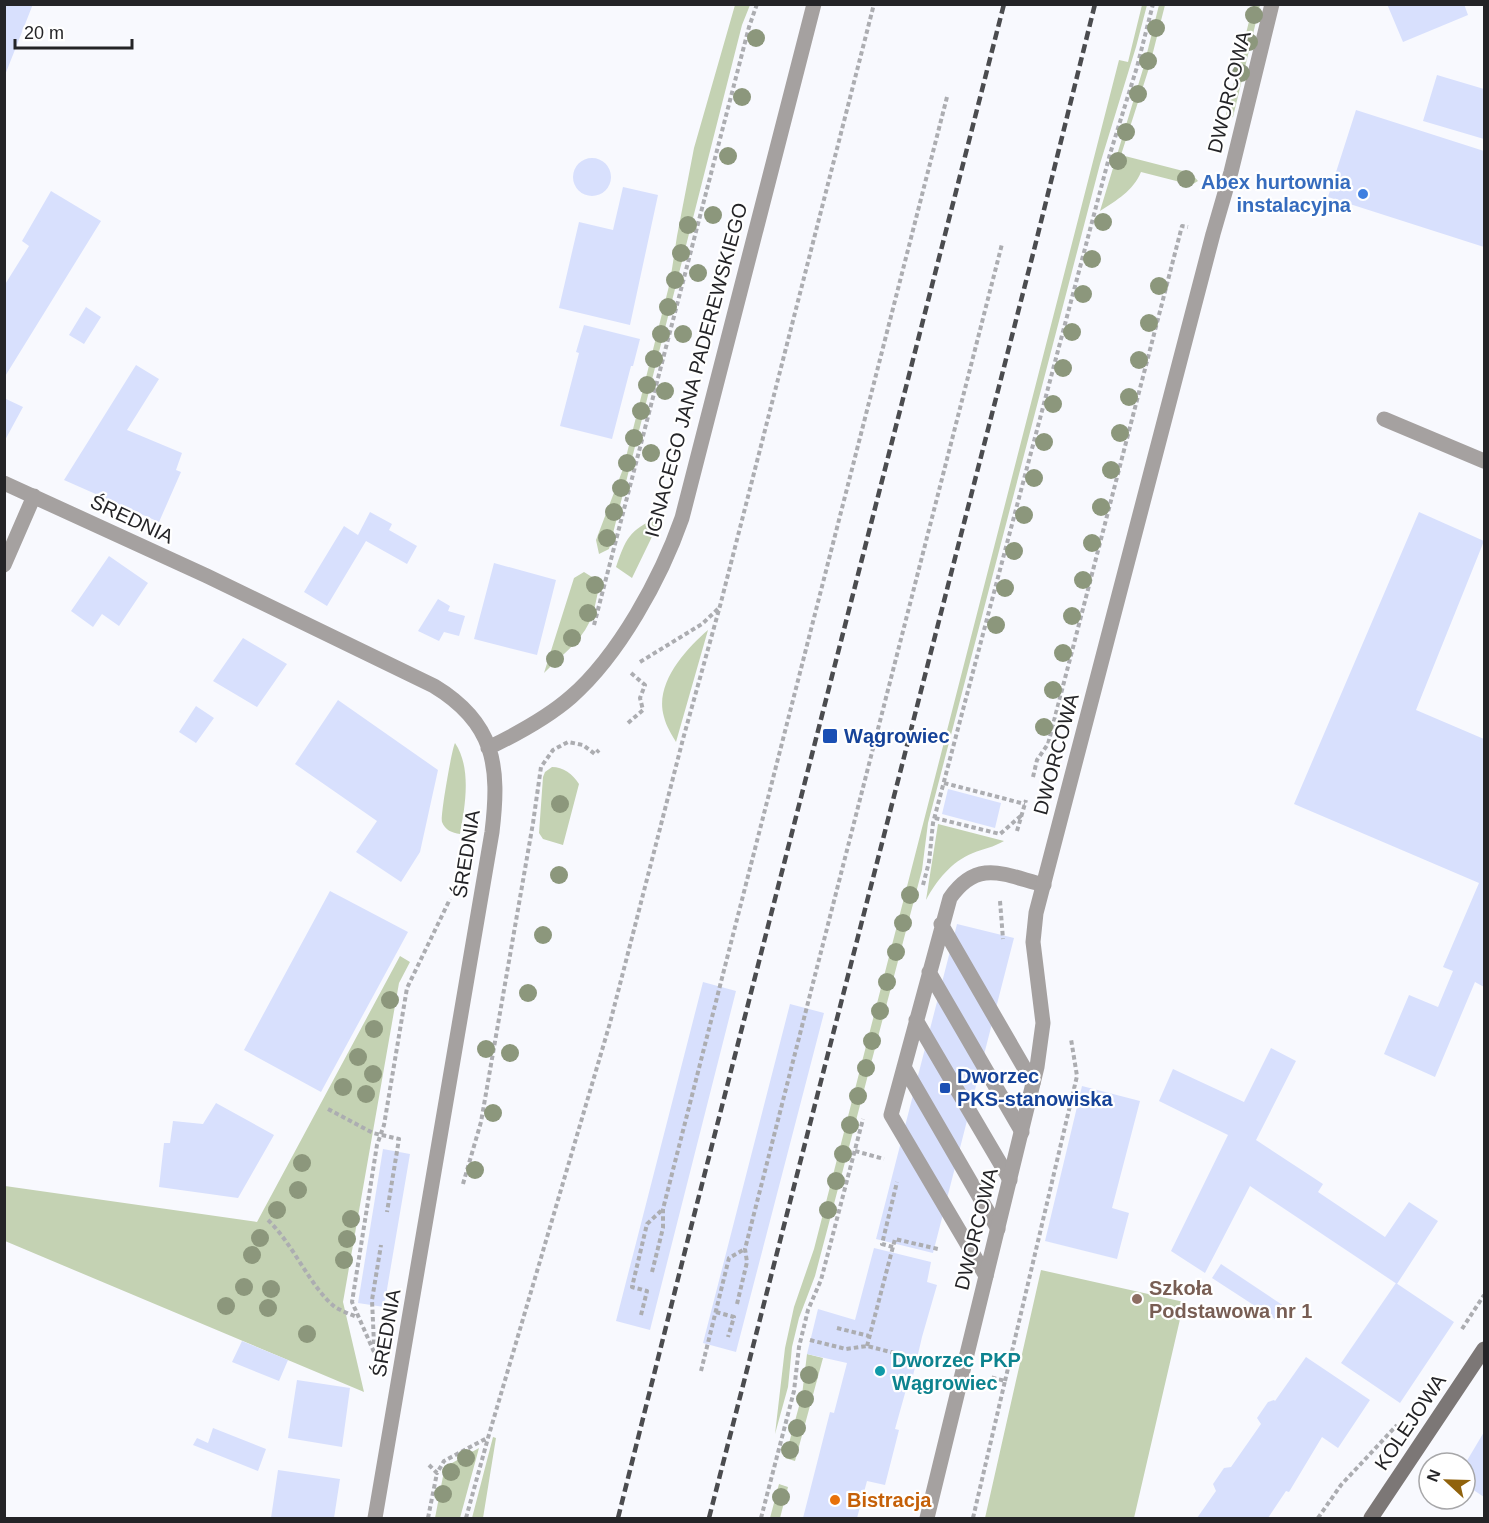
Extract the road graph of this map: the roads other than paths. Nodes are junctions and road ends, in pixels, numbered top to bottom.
1 (814, 4) edge
2 (1272, 4) edge
3 (1384, 419) dead end
4 (1485, 461) edge
5 (4, 483) edge
6 (33, 496) junction
7 (4, 565) edge
8 (488, 748) junction
9 (1044, 885) junction
10 (941, 924) junction
11 (929, 972) junction
12 (916, 1020) junction
13 (904, 1067) junction
14 (1033, 1083) junction
15 (1022, 1132) junction
16 (1010, 1180) junction
17 (998, 1229) junction
18 (986, 1276) junction
19 (1485, 1349) edge
20 (375, 1518) edge
21 (927, 1518) edge
22 (1371, 1518) edge

1 - 8 street, IGNACEGO JANA PADEREWSKIEGO
2 - 9 street, DWORCOWA
3 - 4 street
5 - 6 street, ŚREDNIA
6 - 7 street
6 - 8 street, ŚREDNIA
8 - 20 street, ŚREDNIA
9 - 10 street
9 - 14 street, DWORCOWA
10 - 11 street
10 - 14 street
11 - 12 street
11 - 15 street
12 - 13 street
12 - 16 street
13 - 17 street
13 - 18 street
14 - 15 street, DWORCOWA
15 - 16 street, DWORCOWA
16 - 17 street, DWORCOWA
17 - 18 street, DWORCOWA
18 - 21 street, DWORCOWA
19 - 22 street, KOLEJOWA

